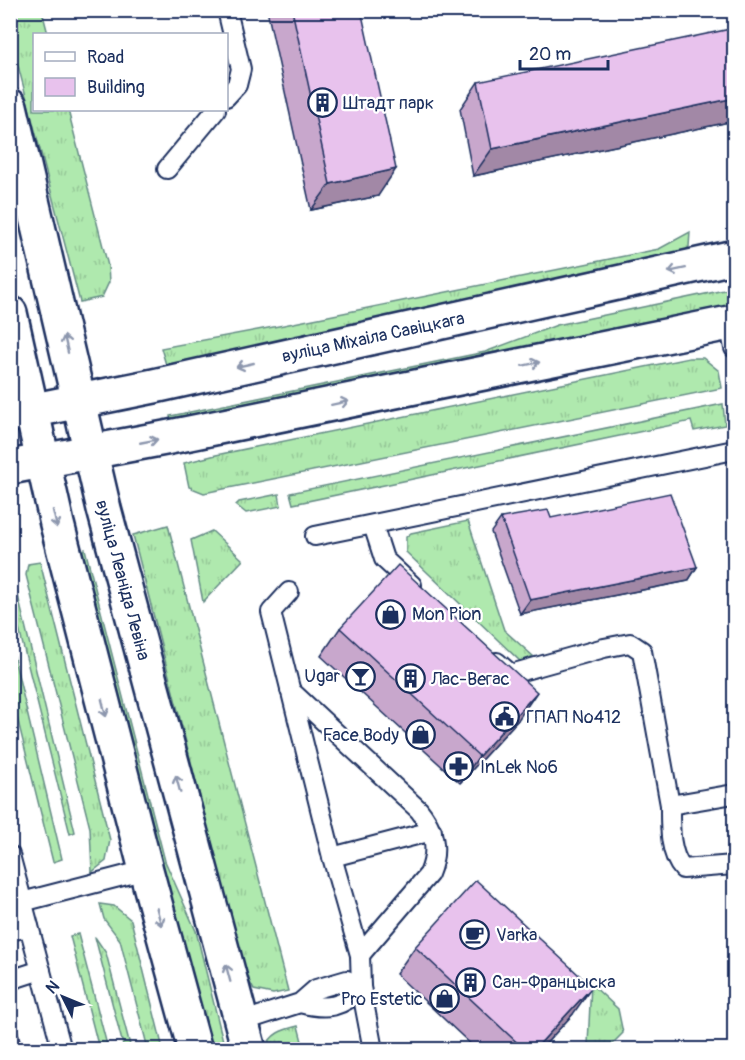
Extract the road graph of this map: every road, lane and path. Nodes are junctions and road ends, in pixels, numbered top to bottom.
1 (227, 10) edge
2 (228, 95) edge
3 (10, 106) edge
4 (215, 111) edge
5 (167, 169) dead end
6 (735, 257) edge
7 (10, 313) edge
8 (733, 331) edge
9 (78, 401) junction
10 (21, 412) edge
11 (735, 450) edge
12 (91, 452) junction
13 (43, 462) junction
14 (10, 467) edge
15 (373, 525) junction
16 (315, 536) dead end
17 (289, 592) dead end
18 (427, 598) edge
19 (486, 651) edge
20 (291, 690) junction
21 (735, 794) edge
22 (670, 805) junction
23 (432, 831) junction
24 (10, 855) edge
25 (333, 857) junction
26 (735, 865) edge
27 (146, 870) junction
28 (22, 902) junction
29 (29, 927) junction
30 (10, 931) edge
31 (360, 955) junction
32 (41, 970) junction
33 (10, 981) edge
34 (361, 987) junction
35 (245, 1036) edge
36 (62, 1050) edge
37 (195, 1050) edge
38 (373, 1050) edge

1 - 2 lane
9 -> 3 main road, вуліца Леаніда Левіна
4 - 5 lane
6 -> 9 main road, вуліца Міхаіла Савіцкага
7 - 10 main road
12 -> 8 main road
9 - 10 main road, вуліца Міхаіла Савіцкага
9 - 12 main road, вуліца Леаніда Левіна
10 - 13 main road
11 - 15 lane
12 - 13 main road
35 -> 12 main road, вуліца Леаніда Левіна
13 - 14 main road
13 -> 27 main road
15 - 16 lane
15 - 18 lane
17 - 20 lane
19 - 22 lane
20 - 23 lane
20 - 25 lane
21 - 22 lane
22 - 26 lane
23 - 25 lane
23 - 31 lane
24 - 28 lane
25 - 31 lane
27 - 28 lane
27 -> 37 main road
28 - 29 lane
29 - 30 lane
29 - 32 lane
31 - 34 lane
32 - 33 lane
32 - 36 lane
34 - 35 lane
34 - 38 lane

